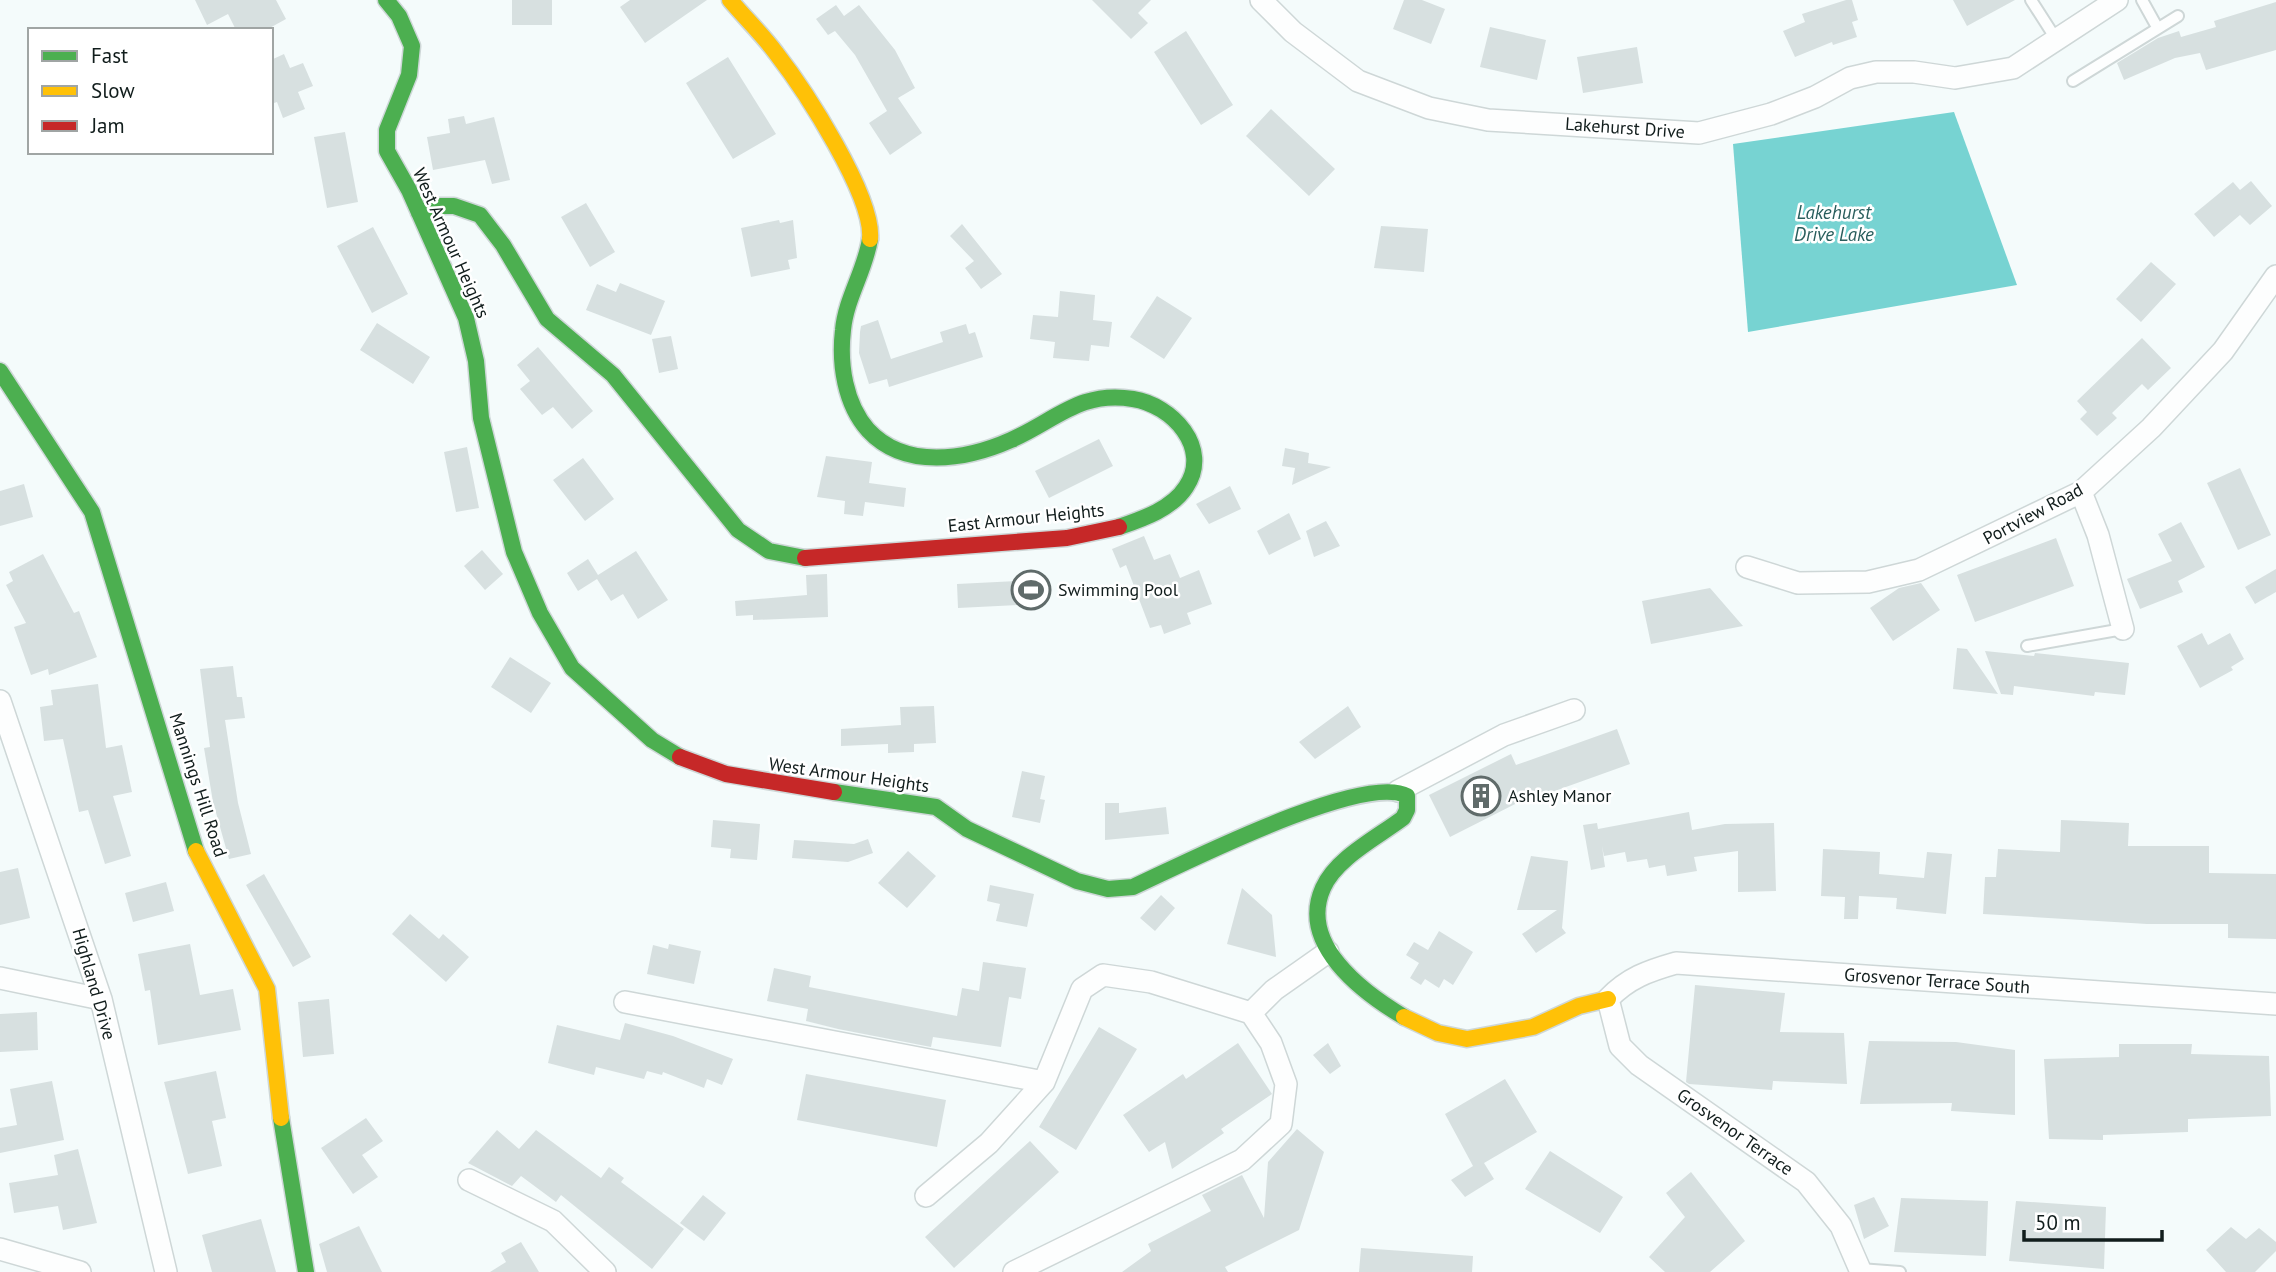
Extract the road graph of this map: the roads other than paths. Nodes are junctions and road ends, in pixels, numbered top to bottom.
1 (386, 0) edge
2 (730, 0) edge
3 (1261, 0) edge
4 (2031, 0) edge
5 (2117, 0) edge
6 (2143, 0) edge
7 (2178, 16) dead end
8 (2157, 27) junction
9 (2056, 39) junction
10 (2073, 81) dead end
11 (419, 213) junction
12 (2276, 276) edge
13 (0, 371) edge
14 (2081, 492) junction
15 (1747, 567) dead end
16 (2123, 629) joint
17 (2028, 646) dead end
18 (0, 701) edge
19 (1574, 710) dead end
20 (1398, 791) junction
21 (1328, 952) junction
22 (0, 978) edge
23 (101, 999) junction
24 (1608, 999) junction
25 (625, 1002) dead end
26 (2276, 1004) edge
27 (1251, 1013) junction
28 (1044, 1082) junction
29 (469, 1180) dead end
30 (926, 1196) dead end
31 (0, 1250) edge
32 (1860, 1270) edge
33 (80, 1272) edge
34 (166, 1272) edge
35 (306, 1272) edge
36 (605, 1272) edge
37 (1014, 1272) edge
38 (1900, 1272) edge

1 - 11 street, West Armour Heights
2 - 11 street, East Armour Heights
3 - 9 street, Lakehurst Drive
4 - 9 lane
5 - 9 street, Lakehurst Drive
6 - 8 lane
7 - 8 lane
8 - 10 lane
11 - 20 street, West Armour Heights
12 - 14 street, Portview Road
13 - 35 street, Mannings Hill Road
14 - 15 street, Portview Road
14 - 16 street
16 - 17 lane
18 - 23 street, Highland Drive
19 - 20 street
20 - 21 street
21 - 24 street
21 - 27 street
22 - 23 street
23 - 34 street, Highland Drive
24 - 26 street, Grosvenor Terrace South
24 - 32 street, Grosvenor Terrace
25 - 28 street
27 - 28 street
27 - 37 street
28 - 30 street
29 - 36 street
31 - 33 street
32 - 38 lane

